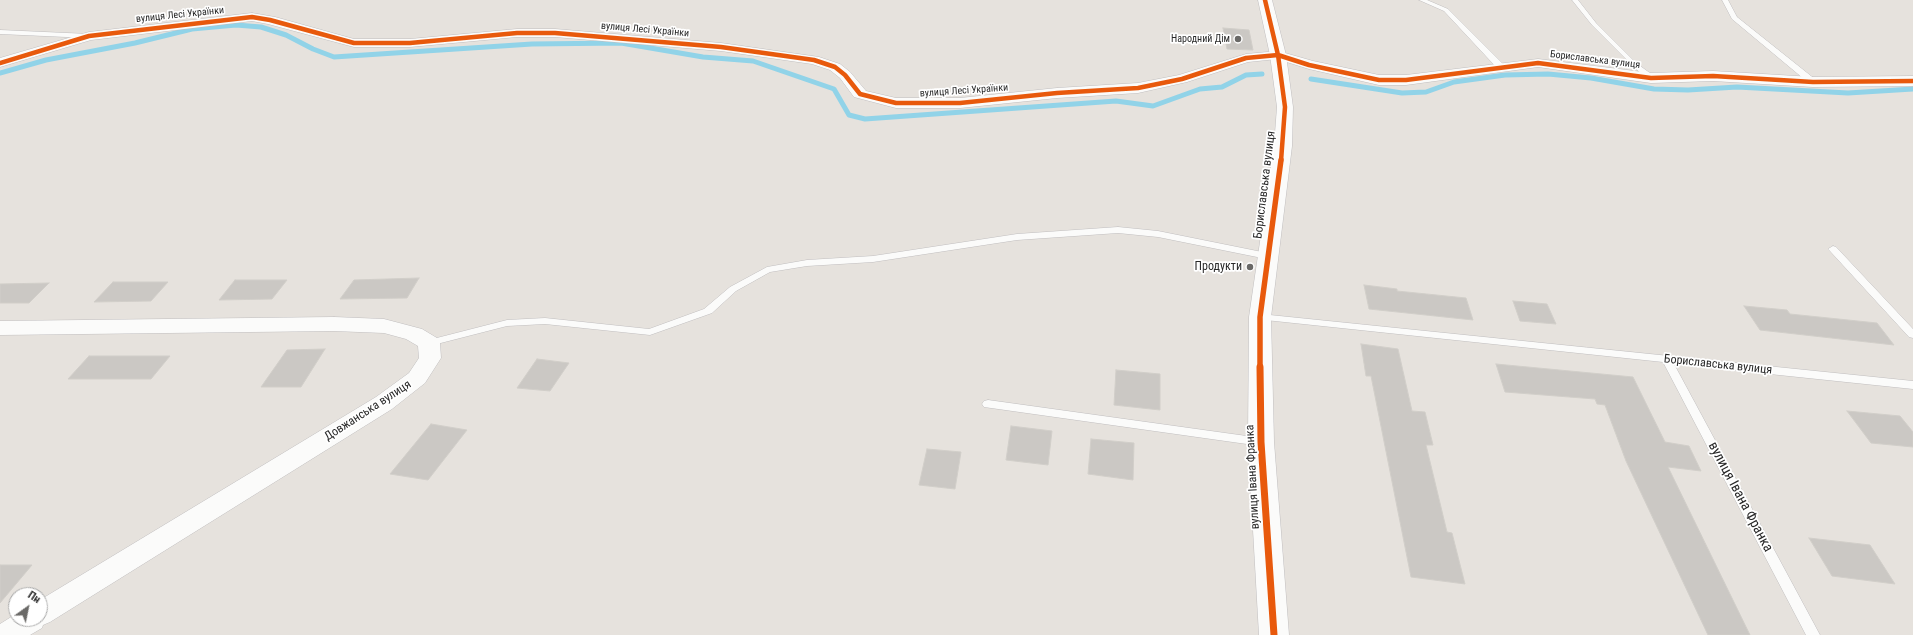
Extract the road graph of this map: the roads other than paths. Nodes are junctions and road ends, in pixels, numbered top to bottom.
1 (1265, 0) edge
2 (1422, 0) edge
3 (1575, 0) edge
4 (1725, 0) edge
5 (0, 32) edge
6 (89, 36) junction
7 (1278, 56) junction
8 (0, 63) edge
9 (1501, 67) junction
10 (1651, 78) junction
11 (1913, 81) edge
12 (1813, 82) junction
13 (1833, 248) dead end
14 (1267, 256) junction
15 (1260, 317) junction
16 (0, 328) edge
17 (1913, 335) edge
18 (429, 343) junction
19 (1667, 360) junction
20 (1913, 385) edge
21 (988, 404) dead end
22 (1261, 442) junction
23 (48, 609) edge
24 (19, 627) edge
25 (6, 635) edge
26 (1274, 635) edge
27 (1813, 635) edge

1 - 7 main road, Бориславська вулиця
2 - 9 lane
3 - 10 lane
4 - 12 lane
5 - 6 lane, вулиця Лесі Українки
6 - 7 street, вулиця Лесі Українки
6 - 8 street, вулиця Лесі Українки
7 - 9 street, Бориславська вулиця
7 - 14 main road, Бориславська вулиця
9 - 10 street, Бориславська вулиця
10 - 12 street, Бориславська вулиця
11 - 12 street, Бориславська вулиця
13 - 17 lane
14 - 15 main road, Бориславська вулиця
14 - 18 lane
15 - 19 lane, Бориславська вулиця
15 - 22 main road, вулиця Івана Франка
16 - 18 street
18 - 23 street, Довжанська вулиця
19 - 20 lane, Бориславська вулиця
19 - 27 lane, вулиця Івана Франка
21 - 22 lane
22 - 26 main road, вулиця Івана Франка
24 - 25 street

